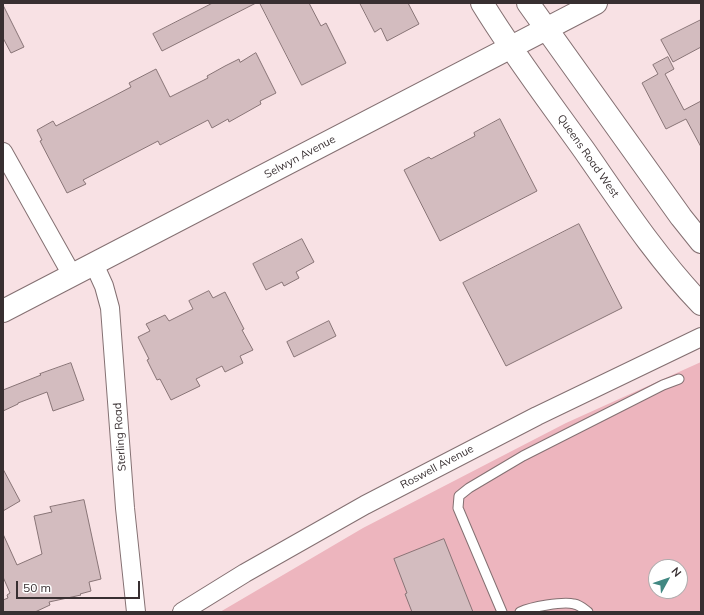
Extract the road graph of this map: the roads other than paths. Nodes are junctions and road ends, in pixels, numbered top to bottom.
1 (482, 3) edge
2 (528, 3) edge
3 (596, 3) edge
4 (546, 29) junction
5 (511, 47) junction
6 (3, 152) edge
7 (701, 242) edge
8 (94, 264) junction
9 (72, 275) junction
10 (701, 304) edge
11 (3, 311) edge
12 (701, 338) edge
13 (679, 379) dead end
14 (136, 612) edge
15 (182, 612) edge
16 (502, 612) edge
17 (520, 612) edge
18 (588, 612) edge

1 - 5 street, Queens Road West
2 - 4 street
3 - 4 street, Selwyn Avenue
4 - 5 street, Selwyn Avenue
4 - 7 street
5 - 8 street, Selwyn Avenue
5 - 10 street, Queens Road West
6 - 9 street
8 - 9 street, Selwyn Avenue
8 - 14 street, Sterling Road
9 - 11 street, Selwyn Avenue
12 - 15 street, Roswell Avenue
13 - 16 lane
17 - 18 lane

